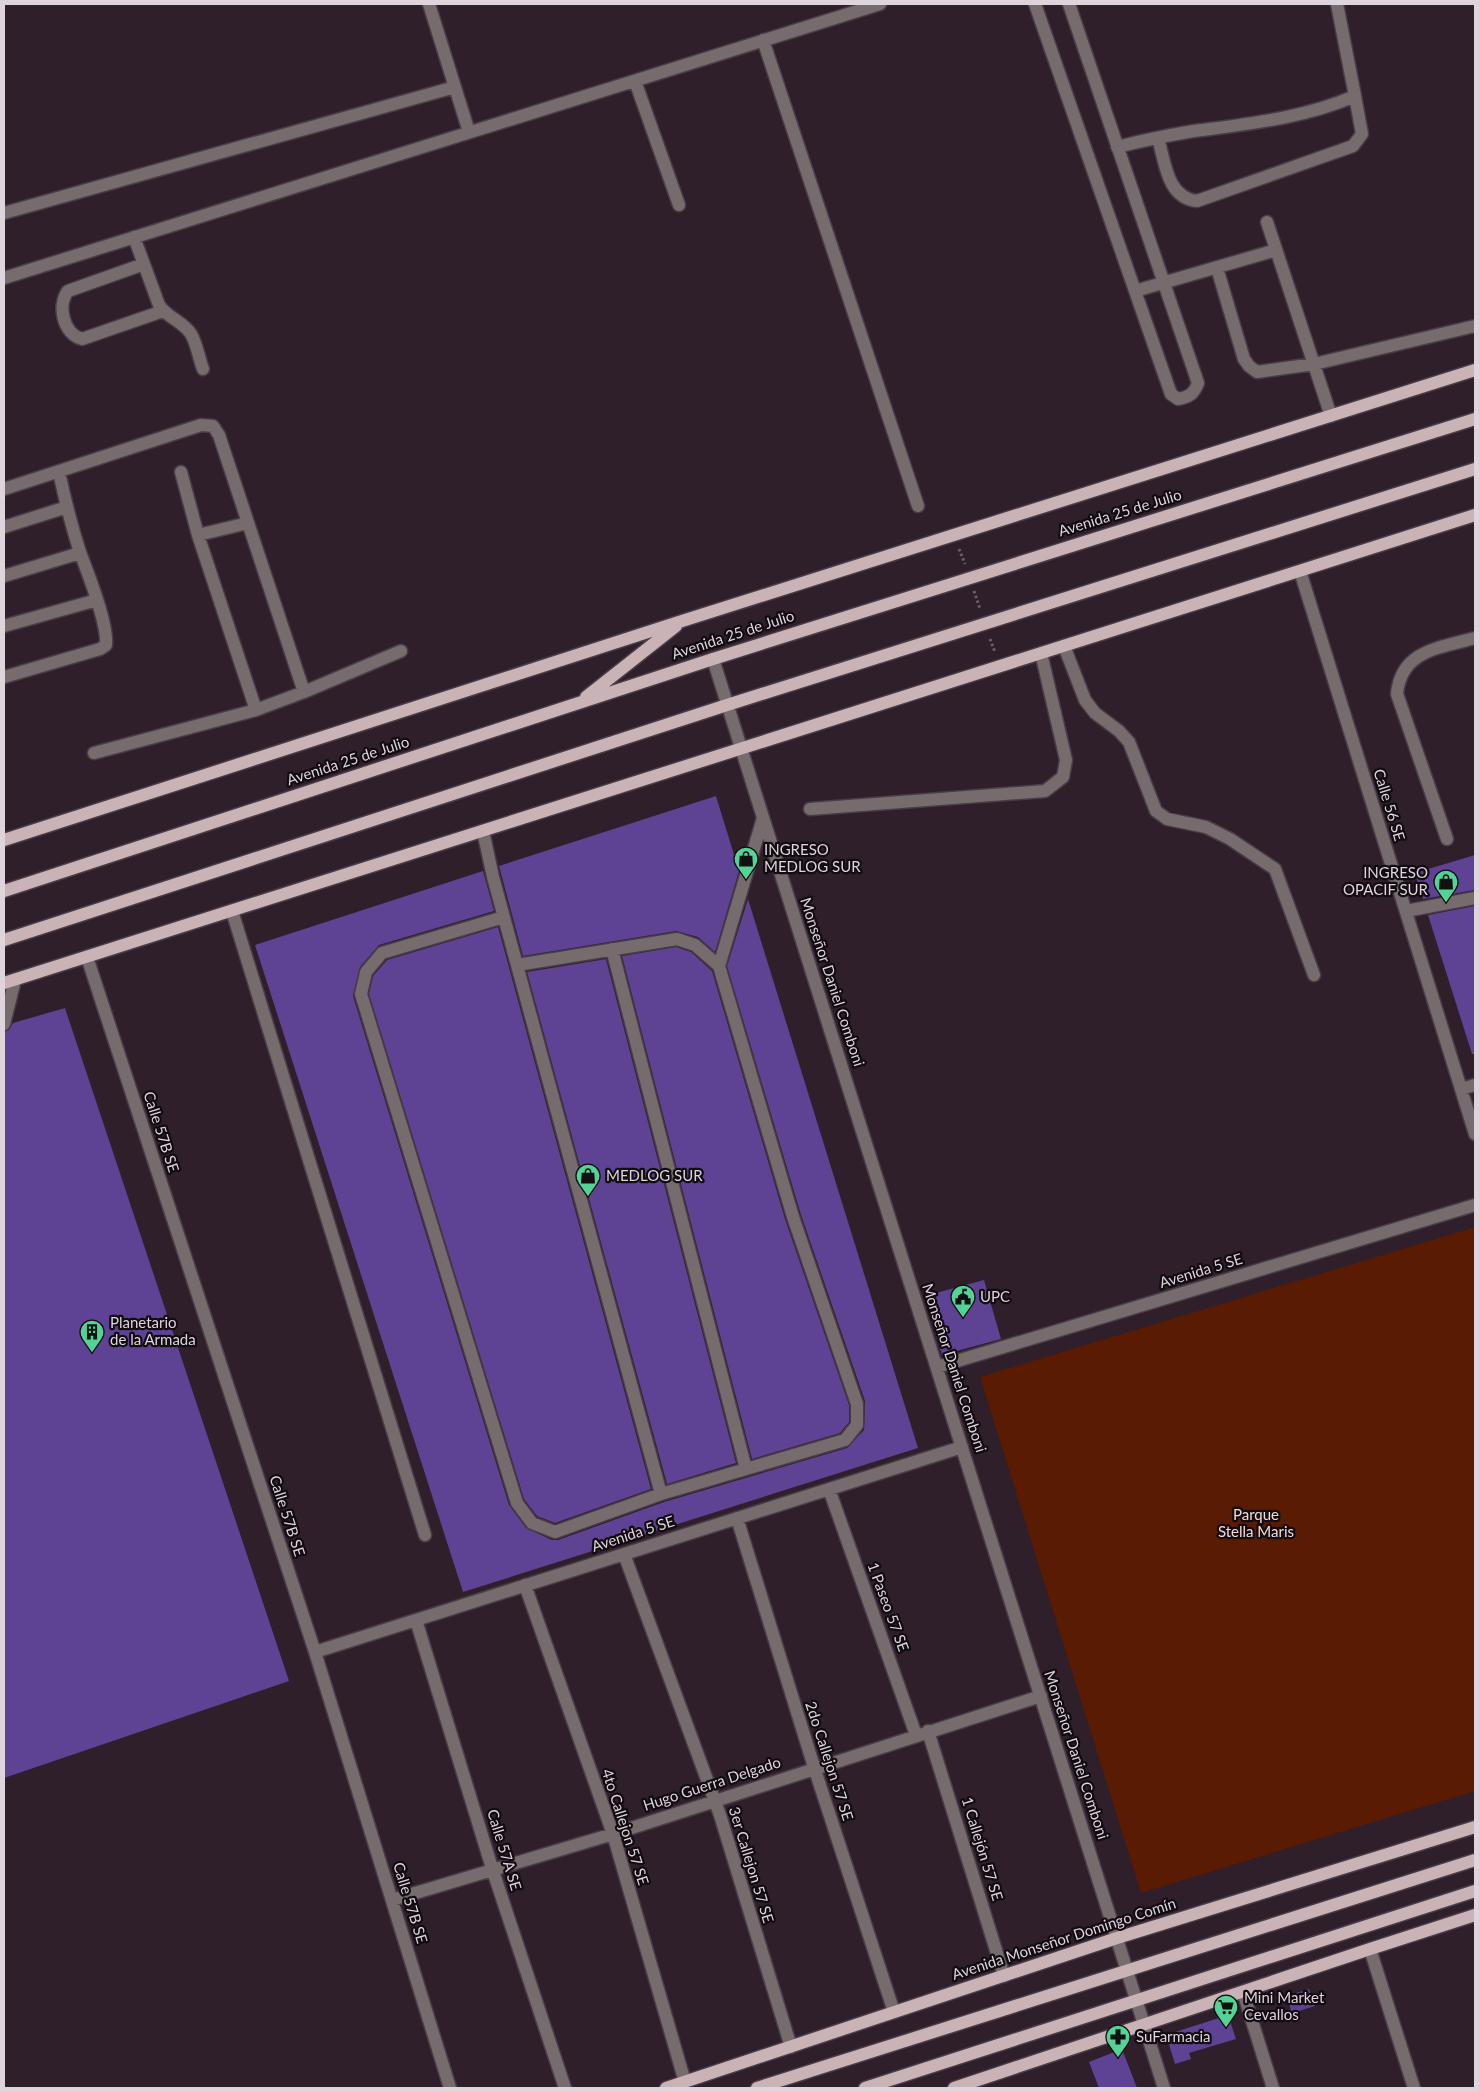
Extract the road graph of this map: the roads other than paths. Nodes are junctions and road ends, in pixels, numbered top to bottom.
1 (429, 4) edge
2 (880, 4) edge
3 (1035, 4) edge
4 (1069, 4) edge
5 (1337, 4) edge
6 (763, 40) junction
7 (635, 80) junction
8 (455, 86) junction
9 (1355, 96) junction
10 (469, 132) junction
11 (1158, 138) junction
12 (1117, 147) junction
13 (679, 205) dead end
14 (4, 213) edge
15 (1267, 222) dead end
16 (134, 237) junction
17 (1276, 250) junction
18 (144, 264) junction
19 (1217, 268) junction
20 (4, 278) edge
21 (1164, 283) junction
22 (1134, 291) junction
23 (162, 311) junction
24 (1475, 326) edge
25 (1314, 364) junction
26 (202, 370) dead end
27 (1475, 370) edge
28 (1331, 416) junction
29 (1475, 418) edge
30 (1475, 469) edge
31 (59, 472) junction
32 (181, 472) dead end
33 (4, 489) edge
34 (918, 506) dead end
35 (66, 507) junction
36 (1475, 515) edge
37 (248, 523) junction
38 (4, 528) edge
39 (198, 535) junction
40 (80, 552) junction
41 (1300, 571) junction
42 (4, 576) edge
43 (96, 600) junction
44 (682, 621) junction
45 (4, 626) edge
46 (1475, 638) edge
47 (1064, 646) junction
48 (401, 651) dead end
49 (1041, 653) junction
50 (713, 659) junction
51 (4, 678) edge
52 (304, 692) junction
53 (580, 702) junction
54 (728, 705) junction
55 (256, 710) junction
56 (741, 749) junction
57 (94, 753) dead end
58 (810, 809) dead end
59 (763, 817) junction
60 (483, 831) junction
61 (1447, 839) dead end
62 (4, 840) edge
63 (4, 891) edge
64 (1475, 898) edge
65 (232, 911) junction
66 (1406, 911) junction
67 (504, 917) junction
68 (4, 940) edge
69 (612, 949) junction
70 (86, 957) junction
71 (517, 965) junction
72 (719, 966) junction
73 (1314, 975) dead end
74 (9, 982) edge
75 (4, 1024) edge
76 (1475, 1085) edge
77 (1461, 1089) junction
78 (1475, 1134) edge
79 (1475, 1206) edge
80 (937, 1367) junction
81 (962, 1447) junction
82 (746, 1469) junction
83 (829, 1489) junction
84 (661, 1494) junction
85 (738, 1518) junction
86 (425, 1535) dead end
87 (624, 1554) junction
88 (525, 1586) junction
89 (416, 1620) junction
90 (315, 1652) junction
91 (1041, 1696) junction
92 (922, 1733) junction
93 (814, 1767) junction
94 (714, 1800) junction
95 (1475, 1827) edge
96 (613, 1834) junction
97 (1475, 1860) edge
98 (492, 1868) junction
99 (1475, 1891) edge
100 (392, 1900) junction
101 (1475, 1916) edge
102 (1117, 1938) junction
103 (1370, 1949) junction
104 (1128, 1971) junction
105 (1004, 1976) junction
106 (1243, 1992) junction
107 (1136, 1999) junction
108 (894, 2012) junction
109 (1144, 2024) junction
110 (791, 2046) junction
111 (685, 2082) junction
112 (450, 2088) edge
113 (565, 2088) edge
114 (666, 2088) edge
115 (757, 2088) edge
116 (864, 2088) edge
117 (954, 2088) edge
118 (1164, 2088) edge
119 (1273, 2088) edge
120 (1414, 2088) edge

1 - 8 street
2 - 6 street
3 - 22 street
4 - 12 street
5 - 9 street
6 - 7 street
6 - 34 street
7 - 10 street
7 - 13 street
8 - 10 street
8 - 14 street
9 - 11 street
9 - 11 street
10 - 16 street
11 - 12 street
12 - 21 street
15 - 17 street
16 - 18 street
16 - 20 street
17 - 19 street
17 - 25 street
18 - 23 street
18 - 23 street
19 - 21 street
19 - 25 street
21 - 22 street
21 - 22 street
23 - 26 street
24 - 25 street
25 - 28 street
27 - 28 main road, Avenida 25 de Julio
28 - 44 main road, Avenida 25 de Julio
29 - 50 main road, Avenida 25 de Julio
30 - 54 main road
31 - 33 street
31 - 35 street
31 - 37 street
32 - 39 street
35 - 38 street
35 - 40 street
36 - 41 main road
37 - 39 street
37 - 52 street
39 - 55 street
40 - 42 street
40 - 43 street
41 - 47 main road
41 - 66 street, Calle 56 SE
43 - 45 street
43 - 51 street
44 - 53 main road
44 - 62 main road, Avenida 25 de Julio
46 - 61 street
47 - 49 main road
47 - 73 street
48 - 52 street
49 - 56 main road
49 - 58 street
50 - 53 main road, Avenida 25 de Julio
50 - 54 street, Monseñor Daniel Comboni
52 - 55 street
53 - 63 main road, Avenida 25 de Julio
54 - 56 street, Monseñor Daniel Comboni
54 - 68 main road
55 - 57 street
56 - 59 street, Monseñor Daniel Comboni
56 - 60 main road
59 - 72 street
59 - 80 street, Monseñor Daniel Comboni
60 - 65 main road
60 - 67 street
64 - 66 street
65 - 70 main road
65 - 86 street
66 - 77 street, Calle 56 SE
67 - 71 street
67 - 84 street
69 - 71 street
69 - 72 street
69 - 82 street
70 - 74 main road
70 - 90 street, Calle 57B SE
71 - 84 street
72 - 82 street
74 - 75 street
76 - 77 street
77 - 78 street, Calle 56 SE
79 - 80 street, Avenida 5 SE
80 - 81 street, Monseñor Daniel Comboni
81 - 83 street, Avenida 5 SE
81 - 91 street, Monseñor Daniel Comboni
82 - 84 street
83 - 85 street, Avenida 5 SE
83 - 92 street, 1 Paseo 57 SE
85 - 87 street, Avenida 5 SE
85 - 93 street, 2do Callejon 57 SE
87 - 88 street, Avenida 5 SE
87 - 94 street, 3er Callejon 57 SE
88 - 89 street, Avenida 5 SE
88 - 96 street, 4to Callejon 57 SE
89 - 90 street, Avenida 5 SE
89 - 98 street, Calle 57A SE
90 - 100 street, Calle 57B SE
91 - 92 street, Hugo Guerra Delgado
91 - 102 street, Monseñor Daniel Comboni
92 - 93 street, Hugo Guerra Delgado
92 - 105 street, 1 Callejón 57 SE
93 - 94 street, Hugo Guerra Delgado
93 - 108 street, 2do Callejon 57 SE
94 - 96 street, Hugo Guerra Delgado
94 - 110 street, 3er Callejon 57 SE
95 - 102 main road, Avenida Monseñor Domingo Comín
96 - 98 street, Hugo Guerra Delgado
96 - 111 street, 4to Callejon 57 SE
97 - 104 main road
98 - 100 street, Hugo Guerra Delgado
98 - 113 street, Calle 57A SE
99 - 107 main road
100 - 112 street, Calle 57B SE
101 - 103 main road
102 - 104 street, Monseñor Daniel Comboni
102 - 105 main road, Avenida Monseñor Domingo Comín
103 - 106 main road
103 - 120 street
104 - 107 street, Monseñor Daniel Comboni
104 - 115 main road
105 - 108 main road, Avenida Monseñor Domingo Comín
106 - 109 main road
106 - 119 street
107 - 109 street, Monseñor Daniel Comboni
107 - 116 main road
108 - 110 main road, Avenida Monseñor Domingo Comín
109 - 117 main road
109 - 118 street, Monseñor Daniel Comboni
110 - 111 main road, Avenida Monseñor Domingo Comín
111 - 114 main road, Avenida Monseñor Domingo Comín

